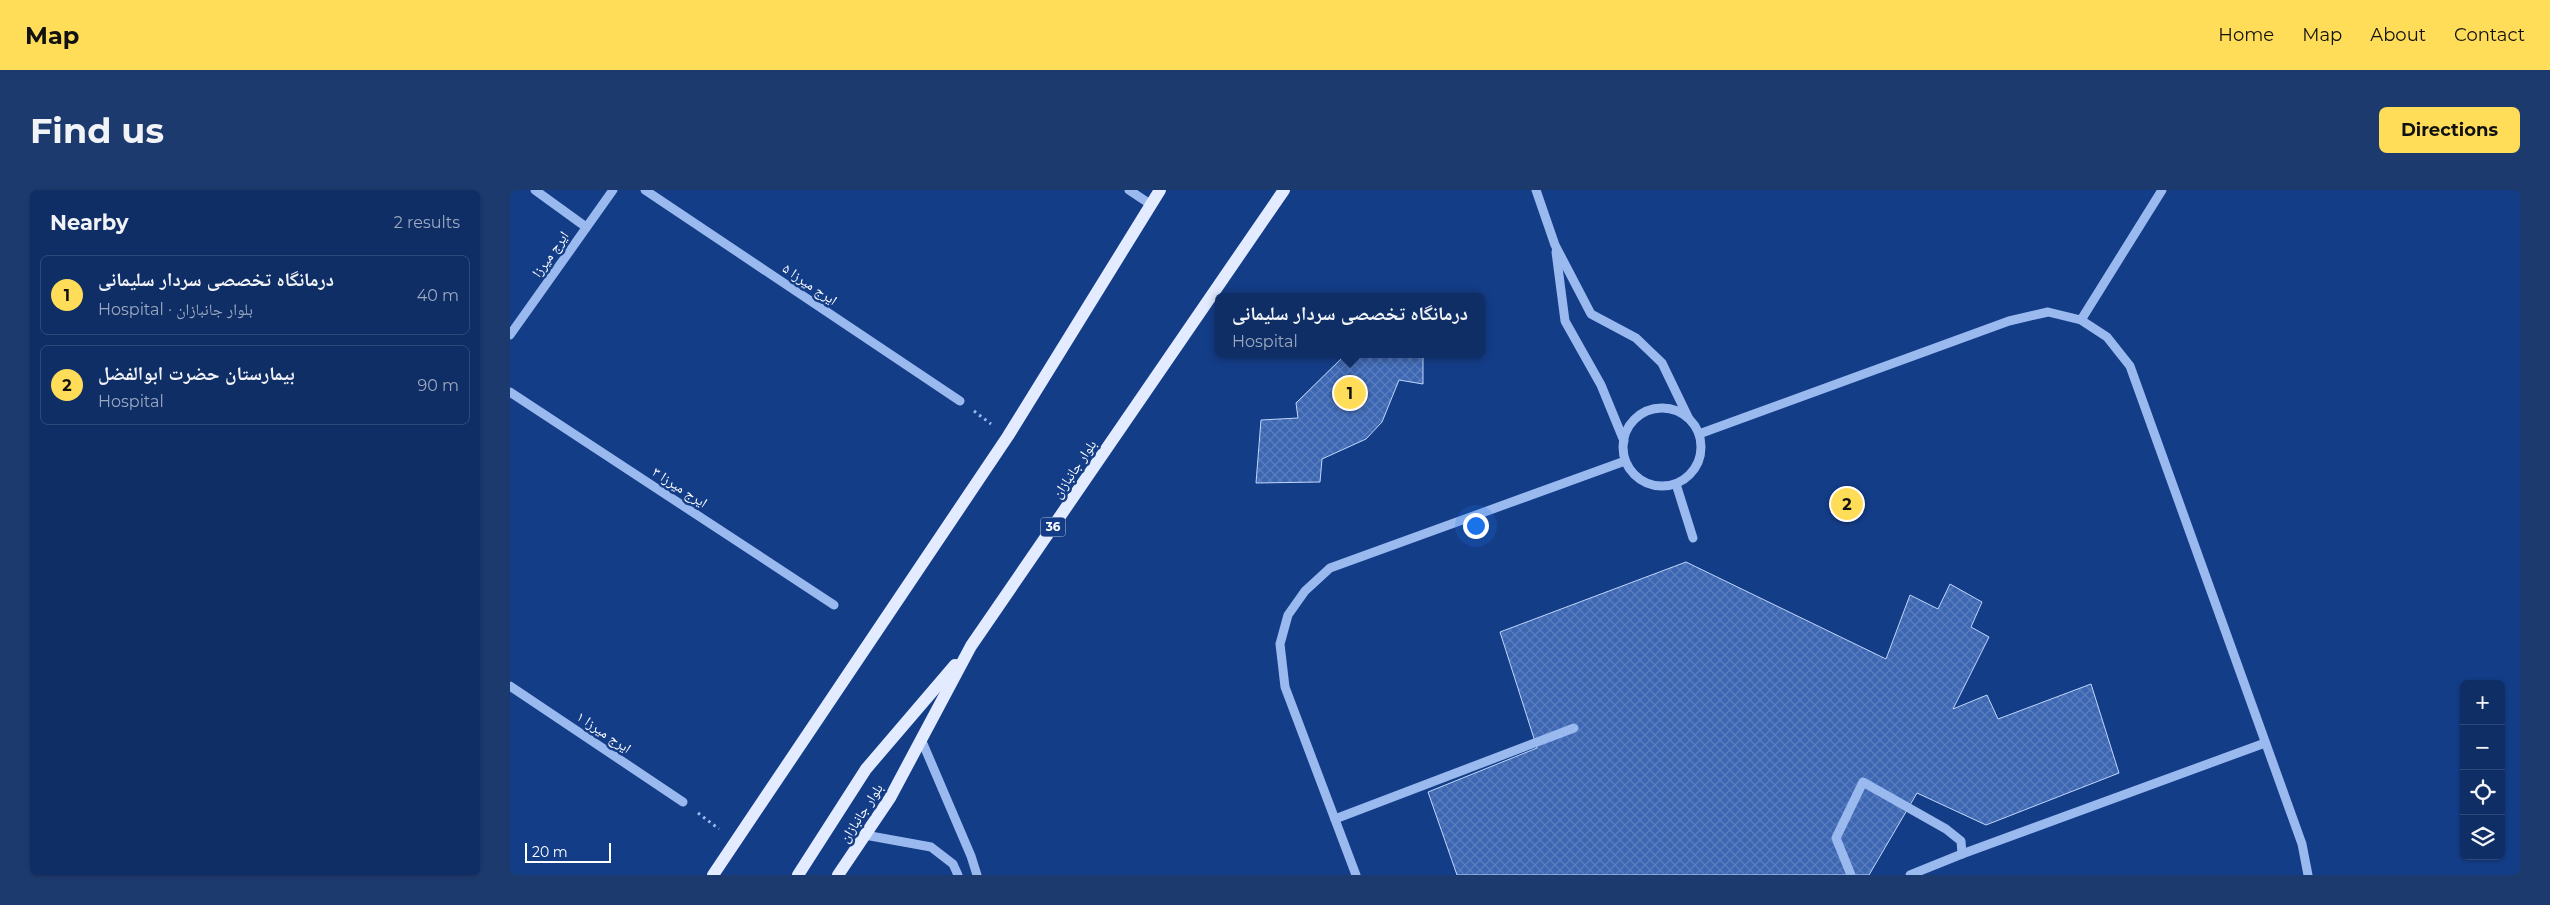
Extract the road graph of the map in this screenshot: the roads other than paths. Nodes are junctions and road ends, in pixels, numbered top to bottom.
1 (535, 190) edge
2 (613, 190) edge
3 (645, 190) edge
4 (1129, 190) edge
5 (1160, 190) edge
6 (1284, 190) edge
7 (1536, 190) edge
8 (2162, 190) edge
9 (1150, 204) junction
10 (586, 227) junction
11 (1555, 245) junction
12 (2081, 320) junction
13 (510, 334) edge
14 (510, 392) edge
15 (960, 401) road end
16 (1688, 417) junction
17 (1700, 434) junction
18 (1624, 441) junction
19 (1625, 461) junction
20 (1676, 484) junction
21 (1693, 538) dead end
22 (834, 605) dead end
23 (971, 646) junction
24 (510, 686) edge
25 (1574, 728) dead end
26 (921, 739) junction
27 (2265, 743) junction
28 (683, 802) road end
29 (1335, 819) junction
30 (865, 835) junction
31 (1962, 854) junction
32 (713, 875) edge
33 (798, 875) edge
34 (838, 875) edge
35 (958, 875) edge
36 (977, 875) edge
37 (1356, 875) edge
38 (1851, 875) edge
39 (1910, 875) edge
40 (2308, 875) edge

1 - 10 street
2 - 10 street, ایرج میرزا
3 - 15 street, ایرج میرزا ۵
4 - 9 street
5 - 9 main road
6 - 23 main road, بلوار جانبازان / 36
7 - 11 street
8 - 12 street
9 - 32 main road
10 - 13 street, ایرج میرزا
11 - 16 street
11 - 18 street
12 - 17 street
12 - 27 street
14 - 22 street, ایرج میرزا ۳
16 - 17 street
16 - 18 street
17 - 20 street
18 - 19 street
19 - 20 street
19 - 29 street
20 - 21 street
23 - 26 main road, بلوار جانبازان / 36
23 - 33 main road
24 - 28 street, ایرج میرزا ۱
25 - 29 street
26 - 30 main road, بلوار جانبازان / 36
26 - 36 street
27 - 31 street
27 - 40 street
29 - 37 street
30 - 34 main road, بلوار جانبازان / 36
30 - 35 street
31 - 38 street
31 - 39 street

